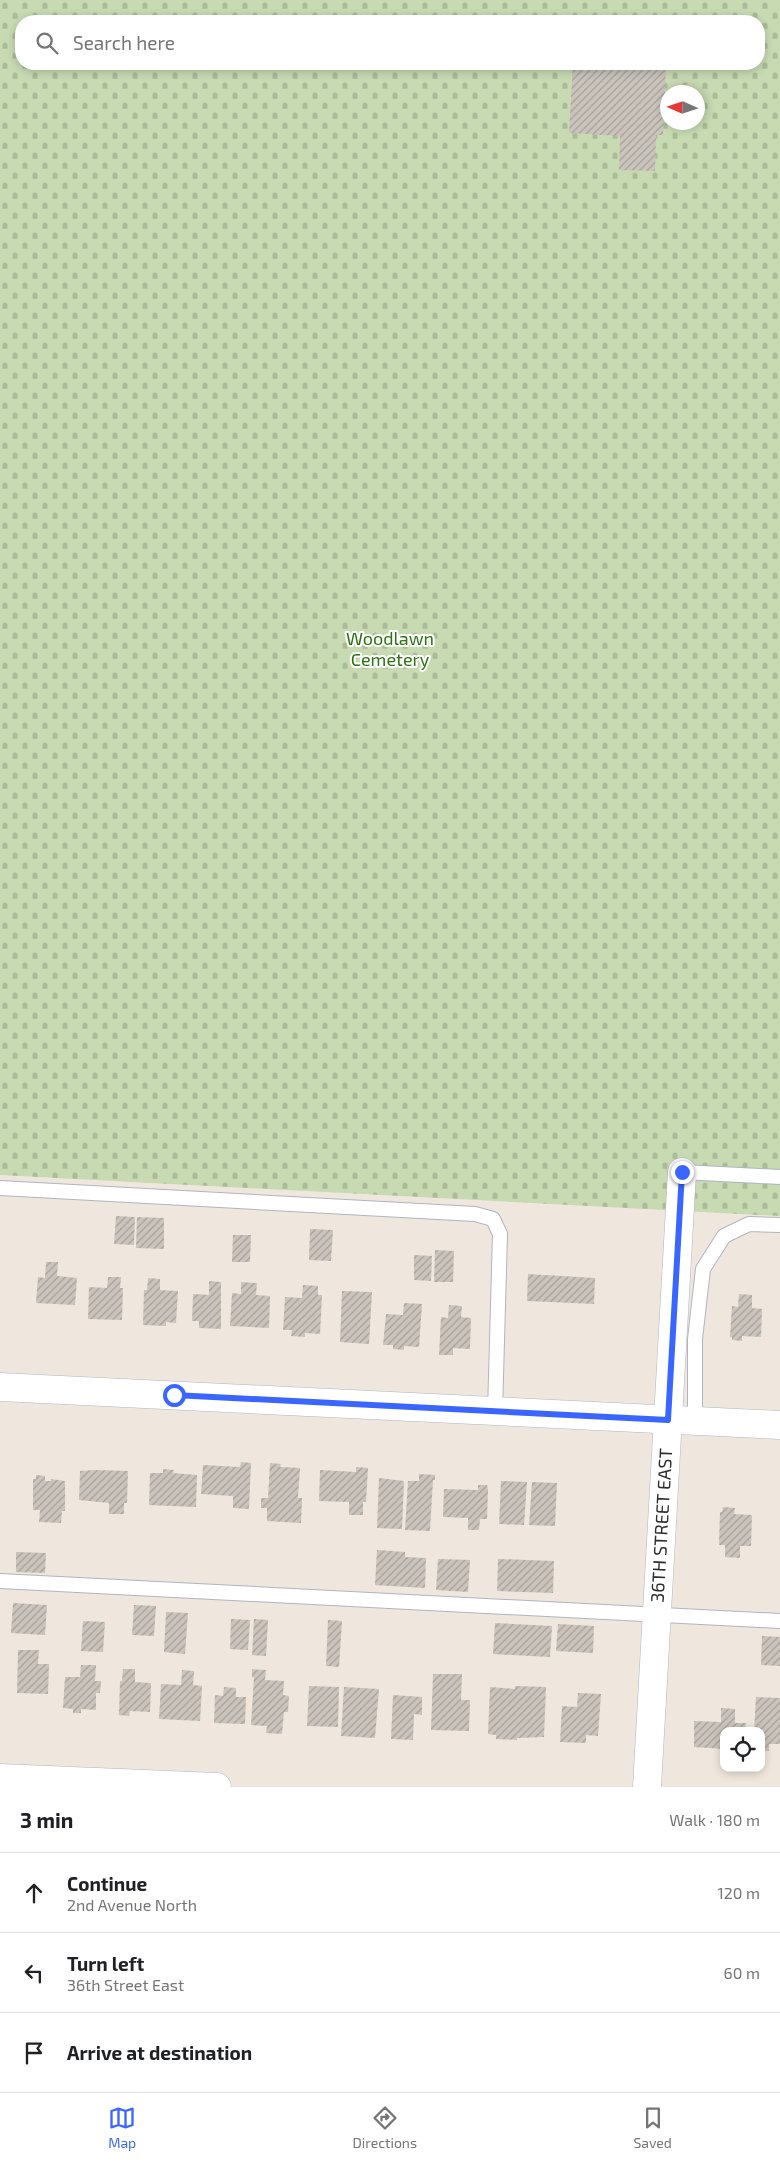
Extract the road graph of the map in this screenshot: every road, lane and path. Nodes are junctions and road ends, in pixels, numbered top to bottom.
1 (682, 1172) joint
2 (780, 1177) edge
3 (0, 1188) edge
4 (780, 1225) edge
5 (0, 1387) edge
6 (495, 1412) junction
7 (668, 1420) junction
8 (695, 1421) junction
9 (780, 1425) edge
10 (0, 1581) edge
11 (656, 1615) junction
12 (780, 1621) edge
13 (0, 1778) edge
14 (217, 1787) edge
15 (647, 1787) edge

1 - 2 lane
1 - 7 street, 36TH STREET EAST
3 - 6 lane
4 - 8 lane
5 - 6 street
6 - 7 street
7 - 8 street
7 - 11 street, 36TH STREET EAST
8 - 9 street
10 - 11 lane
11 - 12 lane
11 - 15 street, 36TH STREET EAST
13 - 14 street

